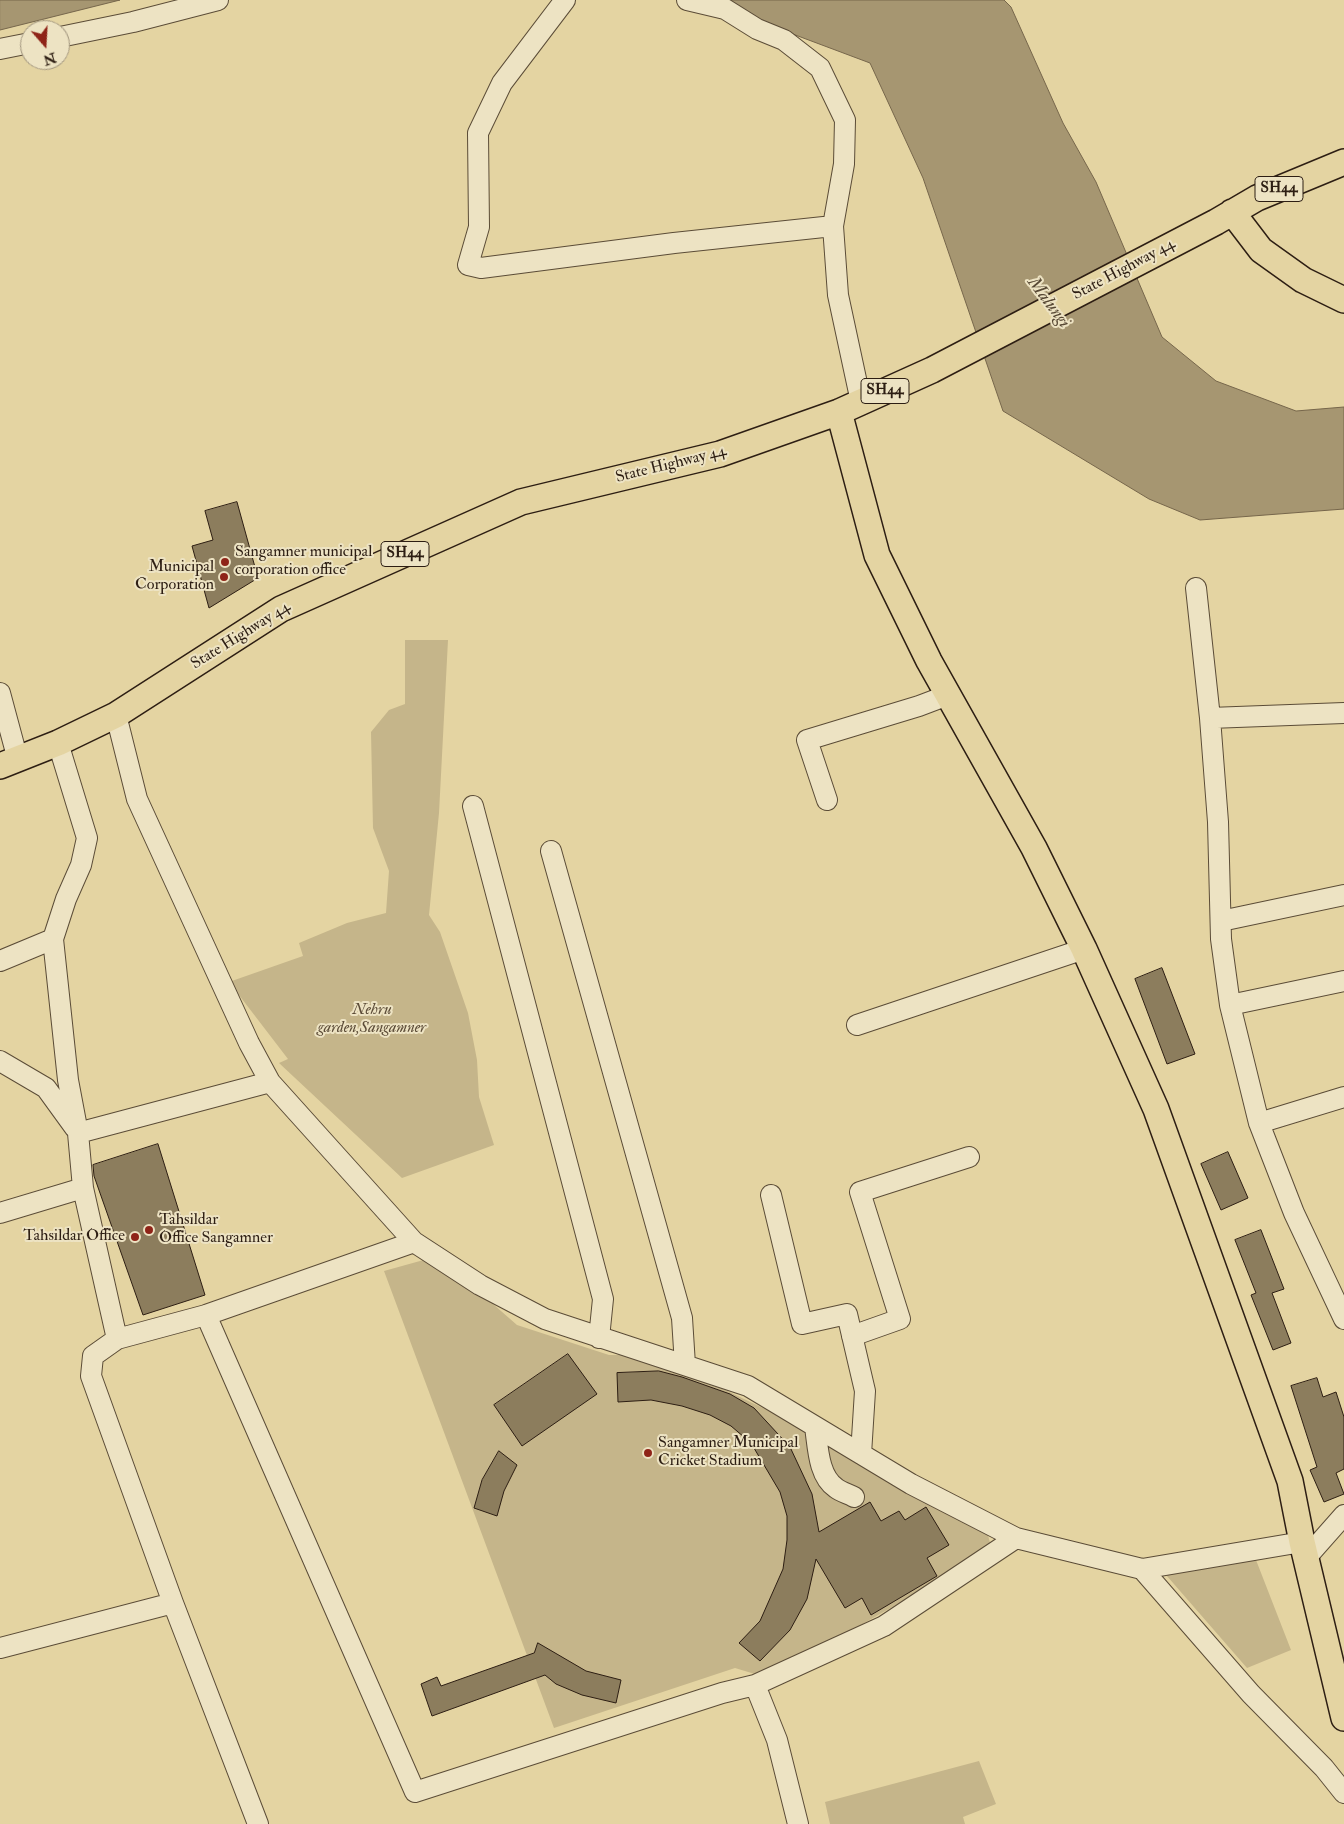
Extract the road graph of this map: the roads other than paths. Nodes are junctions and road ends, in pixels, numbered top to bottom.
1 (218, 0) edge
2 (565, 0) edge
3 (687, 0) edge
4 (70, 35) edge
5 (20, 45) edge
6 (0, 48) edge
7 (1344, 162) edge
8 (1224, 217) junction
9 (833, 226) junction
10 (1344, 300) edge
11 (850, 407) junction
12 (1196, 588) dead end
13 (0, 693) edge
14 (948, 695) junction
15 (1344, 713) edge
16 (116, 715) junction
17 (1210, 718) junction
18 (58, 743) junction
19 (9, 763) edge
20 (827, 800) dead end
21 (473, 806) dead end
22 (551, 852) dead end
23 (1344, 896) edge
24 (1221, 921) junction
25 (53, 939) junction
26 (1084, 949) junction
27 (0, 961) edge
28 (1344, 981) edge
29 (1230, 1005) junction
30 (857, 1025) dead end
31 (0, 1060) edge
32 (270, 1082) junction
33 (1344, 1097) edge
34 (1259, 1123) junction
35 (78, 1132) junction
36 (969, 1157) dead end
37 (83, 1188) junction
38 (771, 1195) dead end
39 (0, 1213) edge
40 (414, 1242) junction
41 (206, 1315) junction
42 (1344, 1319) edge
43 (852, 1336) junction
44 (598, 1338) junction
45 (117, 1339) junction
46 (685, 1365) junction
47 (815, 1427) junction
48 (861, 1454) junction
49 (854, 1496) dead end
50 (1344, 1515) edge
51 (1016, 1538) junction
52 (1304, 1550) junction
53 (1142, 1569) junction
54 (173, 1603) junction
55 (0, 1648) edge
56 (755, 1685) junction
57 (1344, 1718) edge
58 (1344, 1793) edge
59 (258, 1824) edge
60 (798, 1824) edge

1 - 4 street
2 - 9 street
3 - 9 street
5 - 6 street
7 - 8 main road, State Highway 44 / SH44
8 - 10 main road
8 - 11 main road, State Highway 44 / SH44
9 - 11 street
11 - 14 main road
11 - 16 main road, State Highway 44 / SH44
12 - 17 street
13 - 19 street
14 - 20 street
14 - 26 main road
15 - 17 street
16 - 18 main road, State Highway 44 / SH44
16 - 32 street
17 - 24 street
18 - 19 main road, State Highway 44 / SH44
18 - 25 street
21 - 44 street
22 - 46 street
23 - 24 street
24 - 29 street
25 - 27 street
25 - 35 street
26 - 30 street
26 - 52 main road
28 - 29 street
29 - 34 street
31 - 35 street
32 - 35 street
32 - 40 street
33 - 34 street
34 - 42 street
35 - 37 street
36 - 43 street
37 - 39 street
37 - 45 street
38 - 43 street
40 - 41 street
40 - 44 street
41 - 45 street
41 - 56 street
43 - 48 street
44 - 46 street
45 - 54 street
46 - 47 street
47 - 48 street
47 - 49 street
48 - 51 street
50 - 52 street
51 - 53 street
51 - 56 street
52 - 53 street
52 - 57 main road
53 - 58 street
54 - 55 street
54 - 59 street
56 - 60 street

